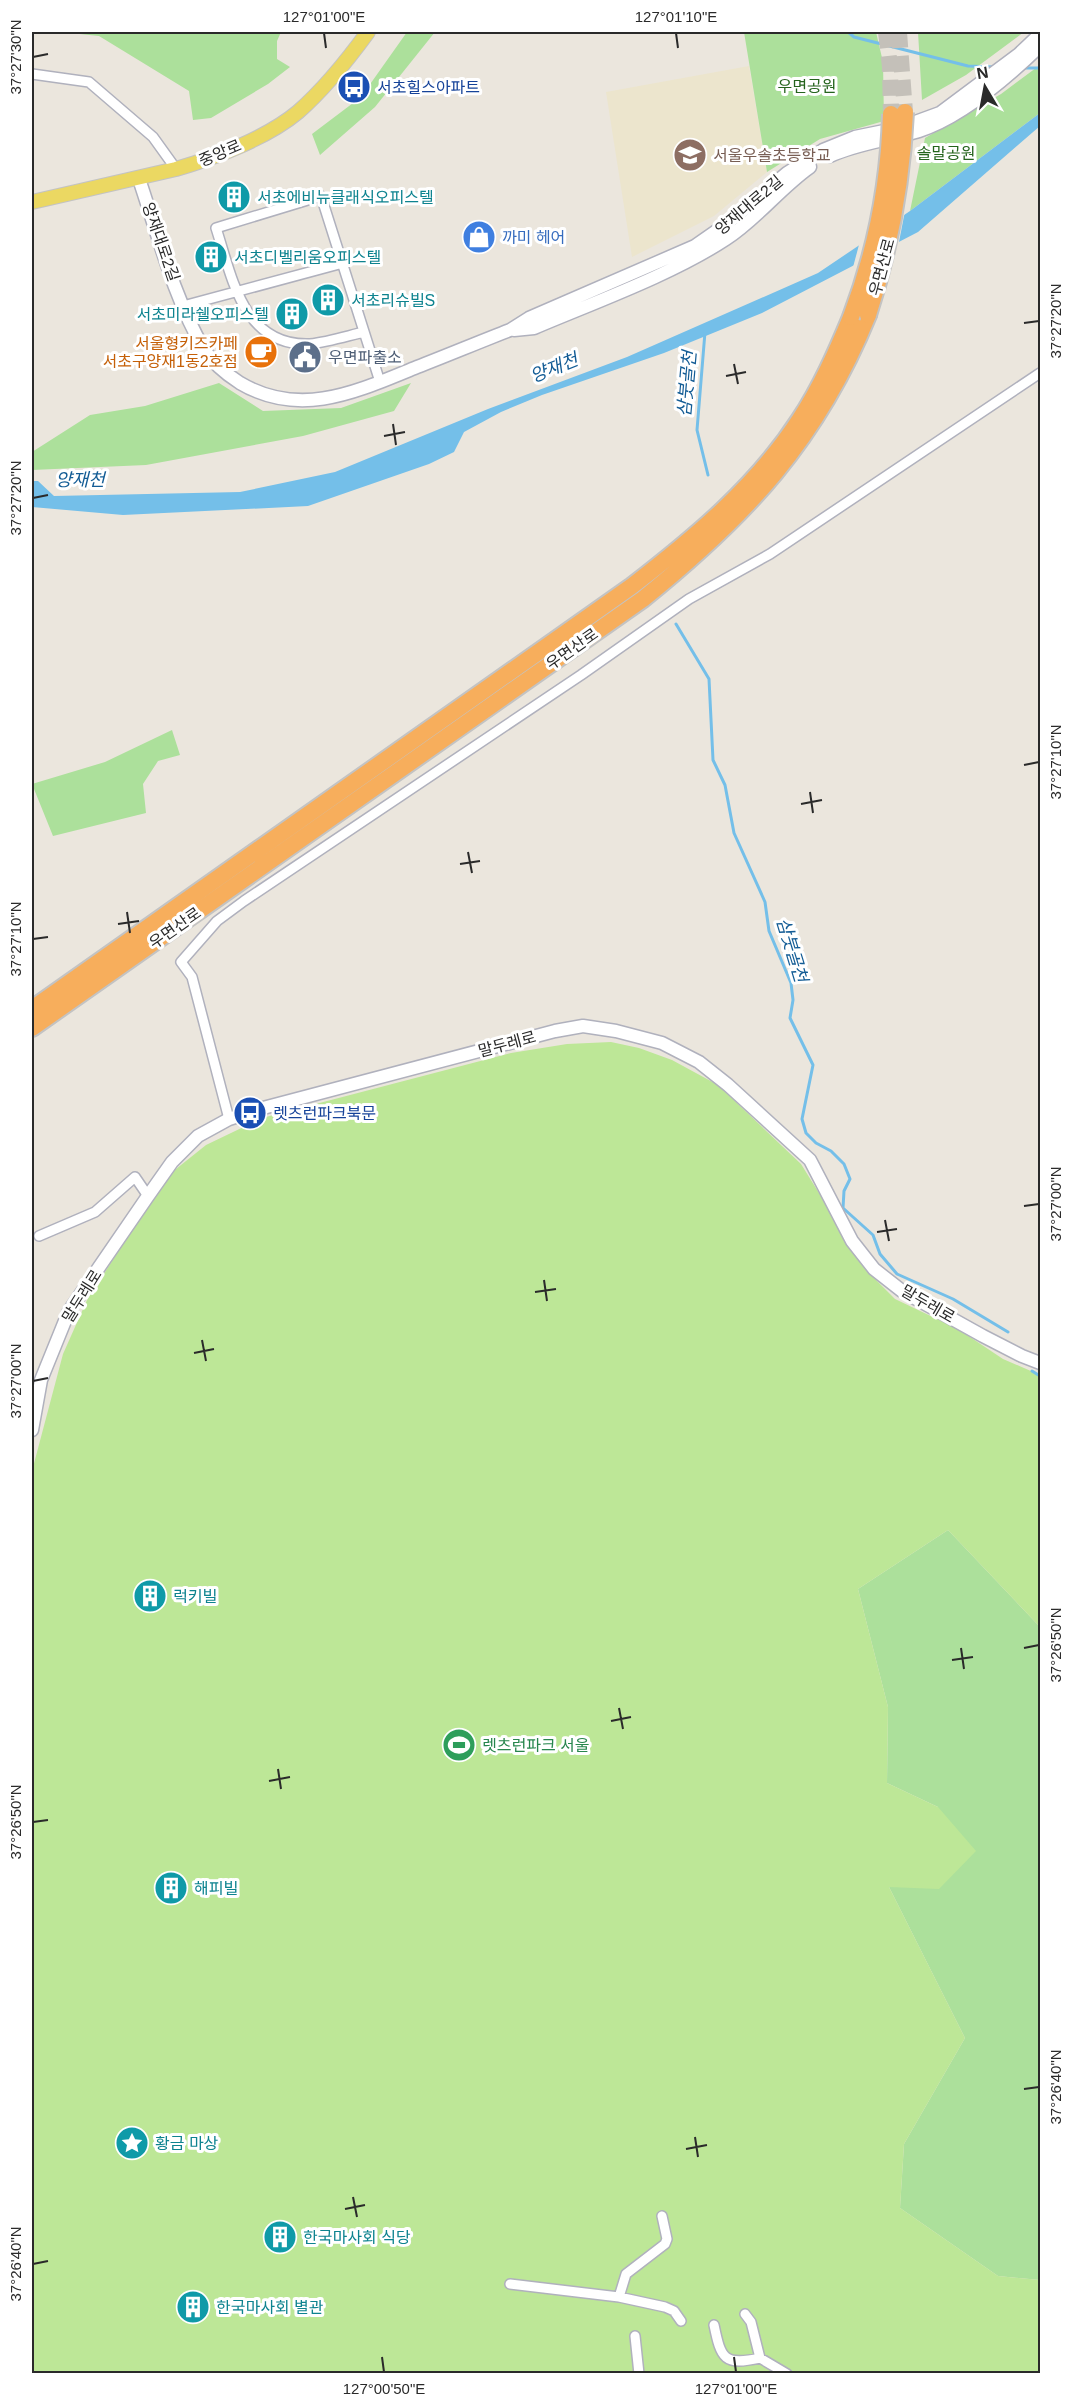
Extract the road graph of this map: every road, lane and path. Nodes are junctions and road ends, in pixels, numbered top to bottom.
1 (368, 32) edge
2 (1038, 41) edge
3 (32, 74) edge
4 (176, 169) junction
5 (139, 179) junction
6 (32, 202) edge
7 (343, 263) junction
8 (237, 292) junction
9 (183, 306) junction
10 (364, 332) junction
11 (1041, 373) edge
12 (380, 382) junction
13 (32, 1009) edge
14 (32, 1028) edge
15 (230, 1119) junction
16 (148, 1196) junction
17 (39, 1236) dead end
18 (1041, 1363) edge
19 (32, 1430) edge
20 (662, 2216) dead end
21 (510, 2284) dead end
22 (619, 2297) junction
23 (745, 2314) dead end
24 (681, 2321) dead end
25 (714, 2325) dead end
26 (635, 2336) dead end
27 (760, 2358) junction
28 (639, 2373) edge
29 (787, 2373) edge

1 - 4 main road, 중앙로
2 - 12 street, 양재대로2길
3 - 4 street
4 - 5 main road, 중앙로
5 - 6 main road, 중앙로
5 - 9 street, 양재대로2길
7 - 8 street
7 - 8 street
7 - 10 street
8 - 9 street
8 - 10 street
9 - 12 street, 양재대로2길
10 - 12 street
11 - 15 street
13 - 14 highway, 우면산로, bridge
15 - 16 street, 말두레로
15 - 18 street, 말두레로
16 - 17 street
16 - 19 street, 말두레로
20 - 22 street
21 - 22 street
22 - 24 street
23 - 27 street
25 - 27 street
26 - 28 street
27 - 29 street

